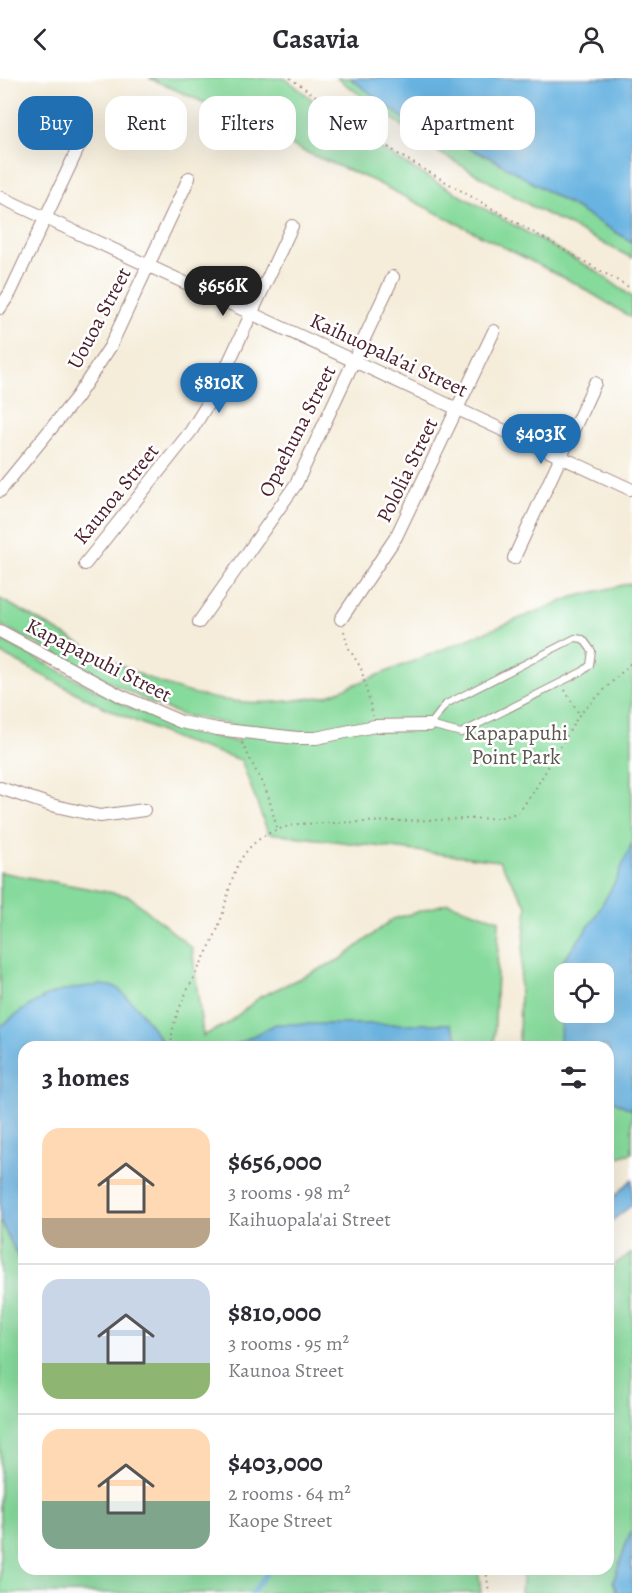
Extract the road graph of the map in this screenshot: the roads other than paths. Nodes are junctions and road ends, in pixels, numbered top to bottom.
1 (77, 150) edge
2 (189, 178) dead end
3 (0, 197) edge
4 (46, 218) junction
5 (292, 226) dead end
6 (149, 266) junction
7 (393, 277) dead end
8 (0, 309) edge
9 (252, 314) junction
10 (494, 331) dead end
11 (355, 361) junction
12 (595, 383) dead end
13 (458, 409) junction
14 (561, 457) junction
15 (630, 489) dead end
16 (0, 491) edge
17 (514, 558) dead end
18 (84, 564) dead end
19 (341, 619) road end
20 (199, 622) dead end
21 (0, 631) edge
22 (430, 725) junction
23 (0, 788) edge
24 (144, 810) dead end

1 - 4 street
2 - 6 street, Uouoa Street
3 - 4 street, Kaihuopala'ai Street
4 - 6 street, Kaihuopala'ai Street
4 - 8 street
5 - 9 street, Kaunoa Street
6 - 9 street, Kaihuopala'ai Street
6 - 16 street, Uouoa Street
7 - 11 street, Opaehuna Street
9 - 11 street, Kaihuopala'ai Street
9 - 18 street, Kaunoa Street
10 - 13 street, Pololia Street
11 - 13 street, Kaihuopala'ai Street
11 - 20 street, Opaehuna Street
12 - 14 street
13 - 14 street, Kaihuopala'ai Street
13 - 19 street, Pololia Street
14 - 15 street, Kaihuopala'ai Street
14 - 17 street
21 - 22 street, Kapapapuhi Street
22 - 22 lane
23 - 24 street

